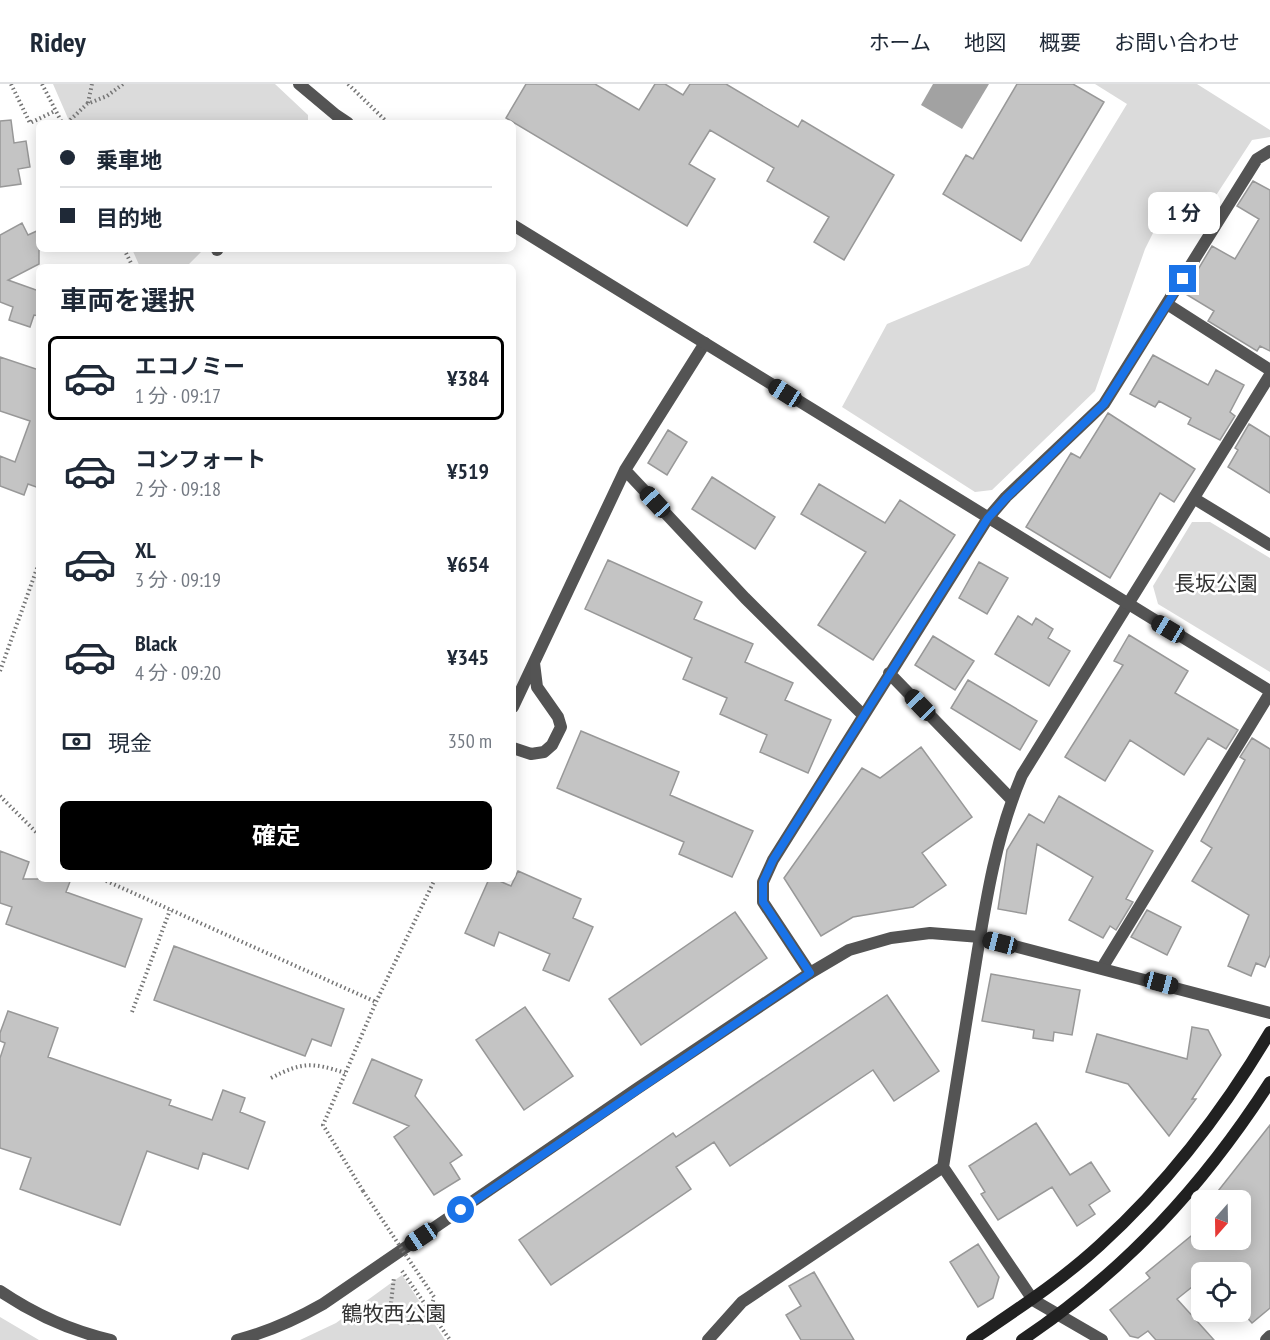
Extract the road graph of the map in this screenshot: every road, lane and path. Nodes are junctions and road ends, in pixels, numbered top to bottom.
1 (11, 84) edge
2 (42, 84) edge
3 (92, 84) edge
4 (123, 84) edge
5 (299, 84) edge
6 (348, 84) edge
7 (87, 104) junction
8 (55, 111) junction
9 (332, 119) edge
10 (36, 120) edge
11 (36, 120) edge
12 (60, 120) edge
13 (70, 120) edge
14 (385, 120) edge
15 (1270, 151) edge
16 (516, 227) edge
17 (1167, 304) junction
18 (705, 343) junction
19 (1270, 370) edge
20 (1270, 375) edge
21 (625, 470) junction
22 (1195, 499) junction
23 (988, 518) junction
24 (1270, 545) edge
25 (36, 571) edge
26 (1127, 604) junction
27 (534, 662) junction
28 (0, 671) edge
29 (889, 673) junction
30 (1270, 692) edge
31 (516, 701) edge
32 (863, 715) junction
33 (516, 749) edge
34 (0, 796) edge
35 (1012, 800) junction
36 (36, 832) edge
37 (109, 882) edge
38 (434, 882) edge
39 (170, 910) junction
40 (980, 938) junction
41 (1102, 968) junction
42 (810, 973) junction
43 (376, 1002) junction
44 (132, 1012) dead end
45 (1270, 1013) edge
46 (1270, 1032) edge
47 (345, 1073) junction
48 (271, 1078) dead end
49 (1270, 1082) edge
50 (943, 1167) junction
51 (402, 1271) dead end
52 (394, 1276) dead end
53 (0, 1291) edge
54 (1033, 1300) junction
55 (1058, 1316) junction
56 (1270, 1336) edge
57 (111, 1340) edge
58 (237, 1340) edge
59 (450, 1340) edge
60 (708, 1340) edge
61 (972, 1340) edge
62 (1022, 1340) edge
63 (1102, 1340) edge
64 (1266, 1340) edge

1 - 11 path
2 - 8 path
3 - 7 path
4 - 7 path
5 - 9 street
6 - 14 path
7 - 13 path
8 - 10 path
8 - 12 path
15 - 17 street
16 - 18 street
17 - 19 street
17 - 23 street
18 - 21 street
18 - 23 street
20 - 22 street
21 - 27 street
21 - 32 street
22 - 24 street
22 - 26 street
23 - 26 street
23 - 29 street
25 - 28 path
26 - 30 street
26 - 35 street
27 - 31 street
27 - 33 street
29 - 32 street
29 - 35 street
30 - 41 street
32 - 42 street
34 - 36 path
35 - 40 street
37 - 39 path
38 - 43 path
39 - 43 path
39 - 44 path
40 - 41 street
40 - 42 street
40 - 50 street
41 - 45 street
42 - 58 street
43 - 47 path
46 - 54 main road
47 - 48 path
47 - 52 path, bridge
49 - 55 main road
50 - 54 street
50 - 60 street
51 - 59 path
53 - 57 street
54 - 55 street
54 - 61 main road
55 - 62 main road
55 - 63 street
56 - 64 street

